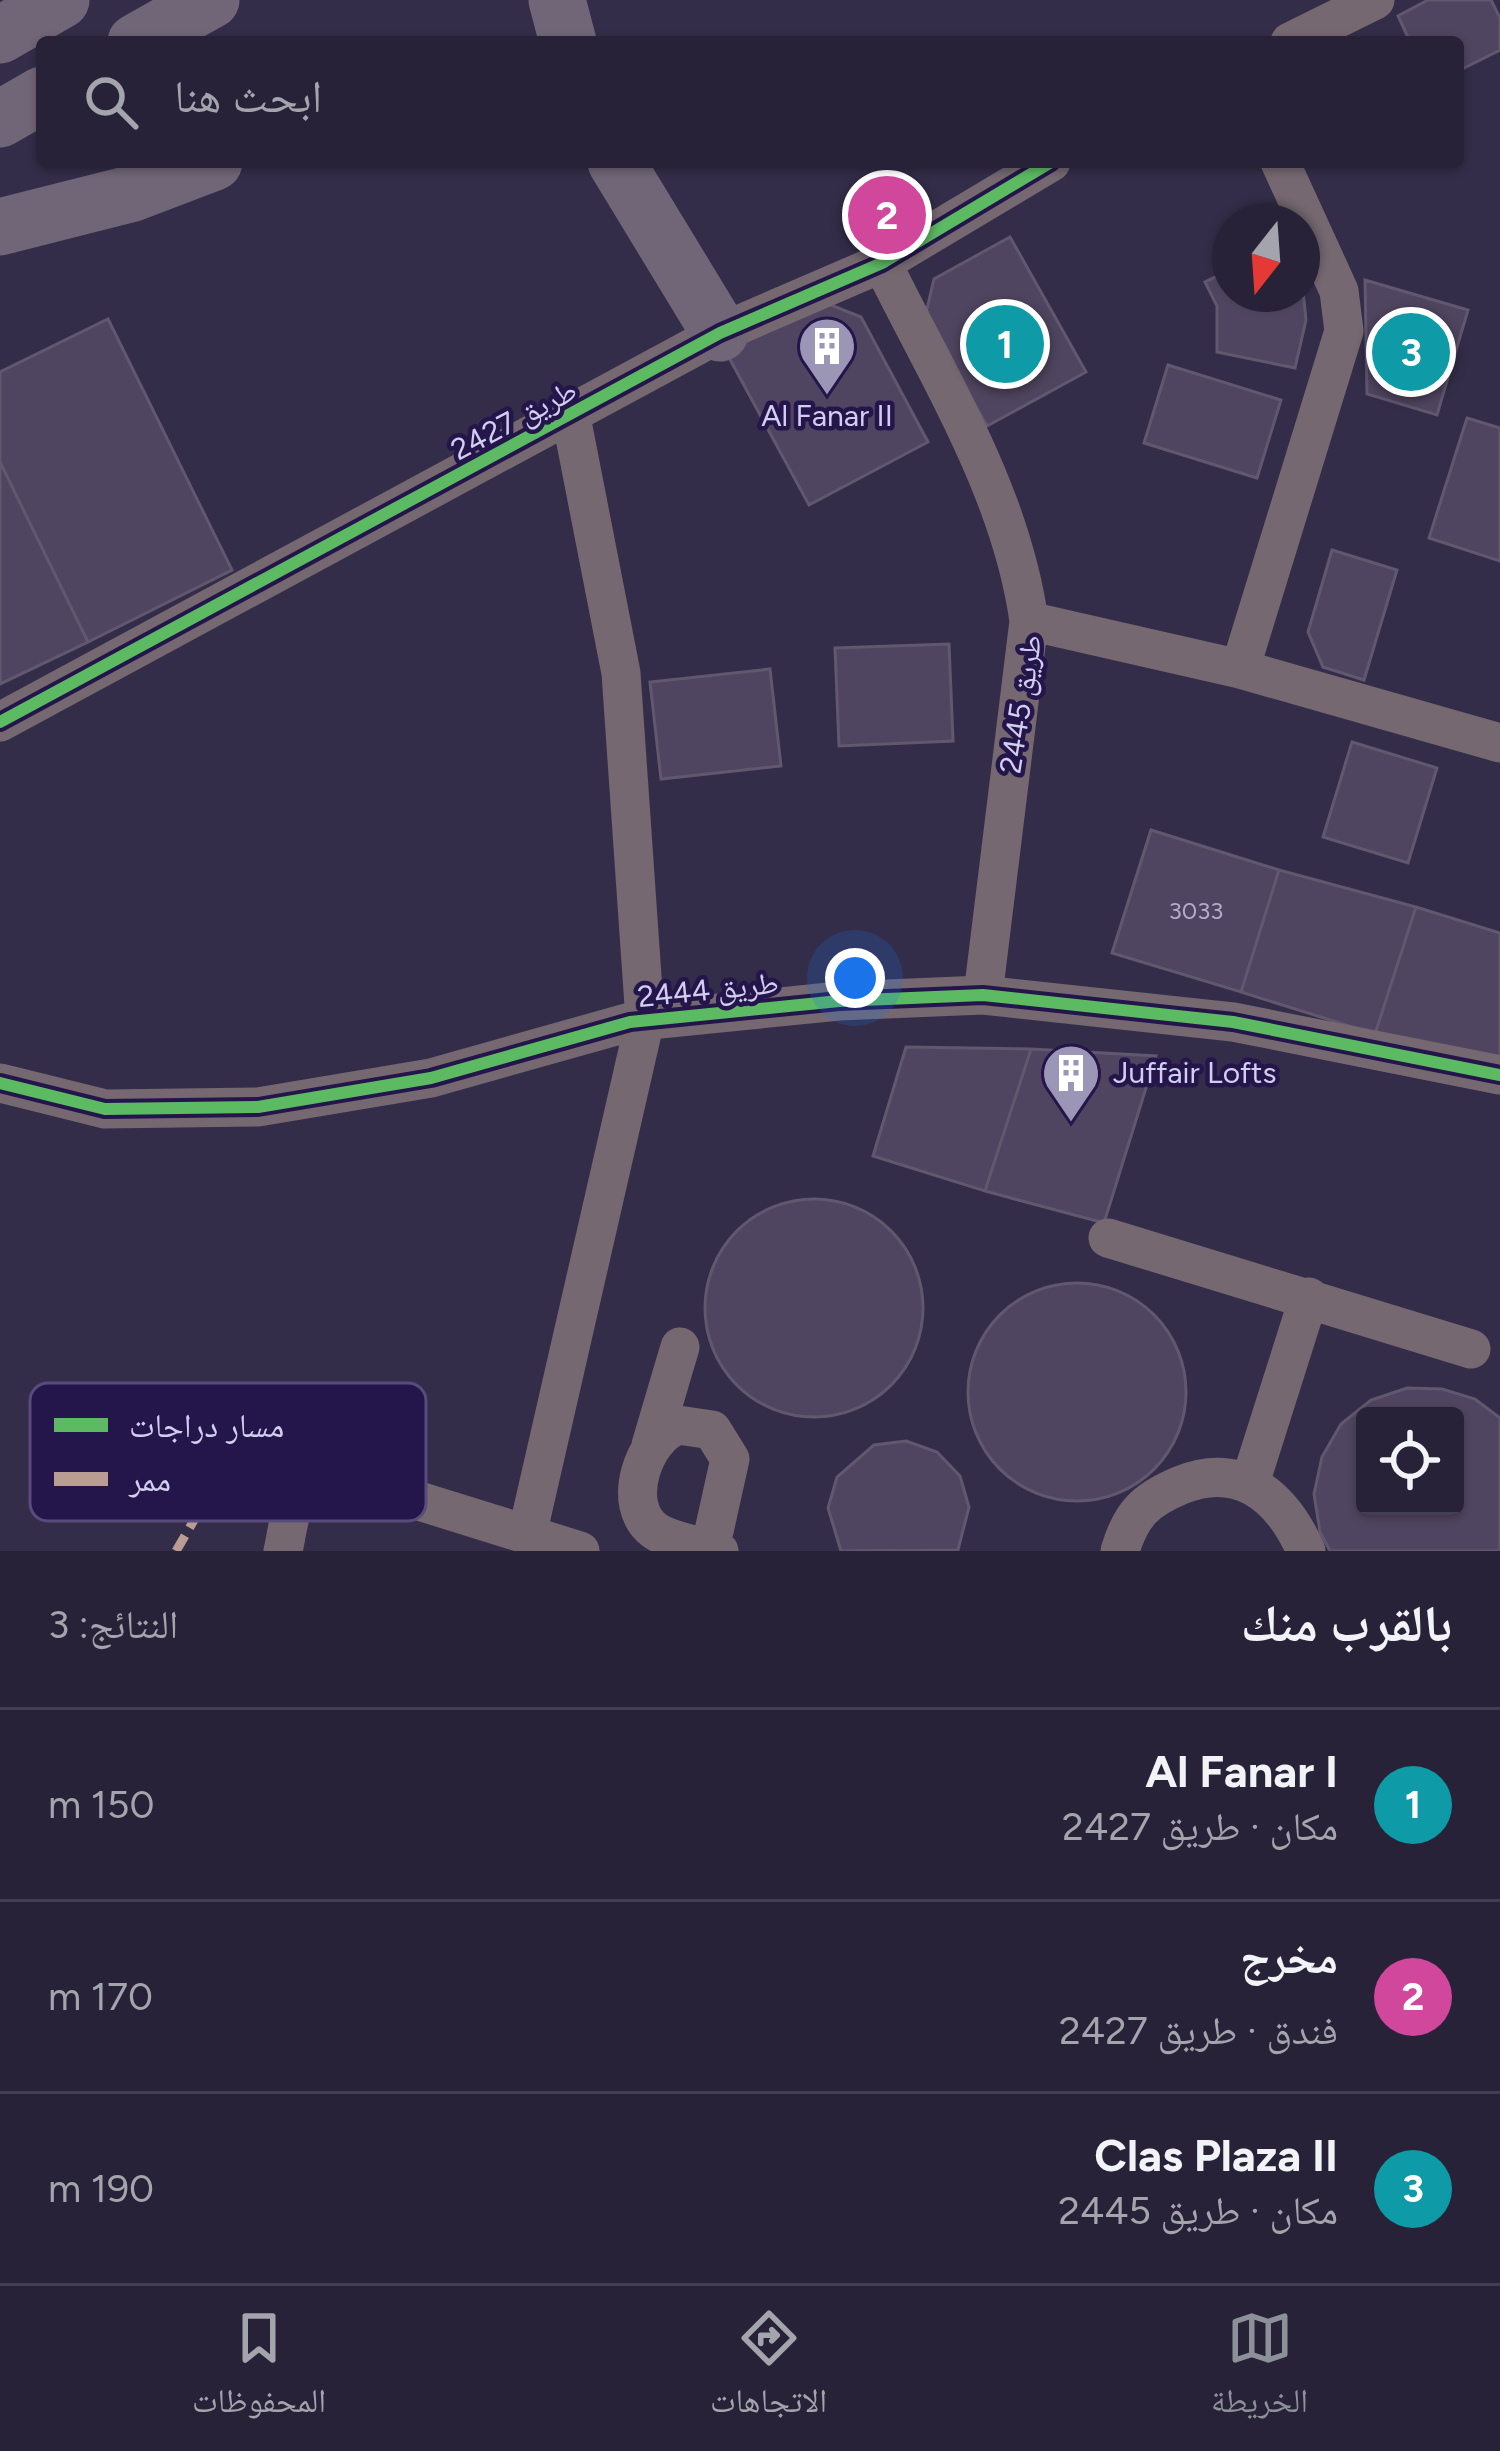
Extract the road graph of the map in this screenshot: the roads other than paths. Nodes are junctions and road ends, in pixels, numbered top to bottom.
1 (61, 0) edge
2 (211, 0) edge
3 (557, 0) edge
4 (1375, 0) edge
5 (1330, 10) edge
6 (0, 35) edge
7 (147, 36) edge
8 (566, 36) edge
9 (1298, 36) edge
10 (36, 98) edge
11 (0, 119) edge
12 (198, 168) edge
13 (620, 168) edge
14 (1041, 168) edge
15 (1283, 168) edge
16 (0, 227) edge
17 (882, 263) junction
18 (720, 333) junction
19 (572, 416) junction
20 (1029, 621) junction
21 (1240, 669) junction
22 (0, 722) edge
23 (1500, 743) edge
24 (982, 995) junction
25 (645, 1021) junction
26 (1500, 1075) edge
27 (0, 1083) edge
28 (1108, 1238) dead end
29 (1309, 1297) junction
30 (680, 1347) dead end
31 (1471, 1349) dead end
32 (651, 1445) junction
33 (1250, 1483) junction
34 (426, 1505) edge
35 (290, 1521) edge
36 (527, 1535) junction
37 (714, 1550) edge
38 (283, 1551) edge
39 (580, 1551) edge
40 (1120, 1551) edge
41 (1306, 1551) edge

1 - 6 highway
2 - 7 highway
3 - 8 highway
4 - 5 street
5 - 9 street
10 - 11 highway
12 - 16 highway
13 - 18 highway
14 - 17 street, طريق 2427
15 - 21 street
17 - 18 street, طريق 2427
17 - 20 street
18 - 19 street, طريق 2427
19 - 22 street, طريق 2427
19 - 25 street
20 - 21 street, طريق 2445
20 - 24 street, طريق 2445
21 - 23 street, طريق 2445
24 - 25 street, طريق 2444
24 - 26 street, طريق 2444
25 - 27 street, طريق 2444
25 - 36 street
28 - 29 street
29 - 31 street
29 - 33 street
30 - 32 street
32 - 37 street
32 - 37 street
33 - 40 street
33 - 41 street
34 - 36 street
35 - 38 street
36 - 39 street

